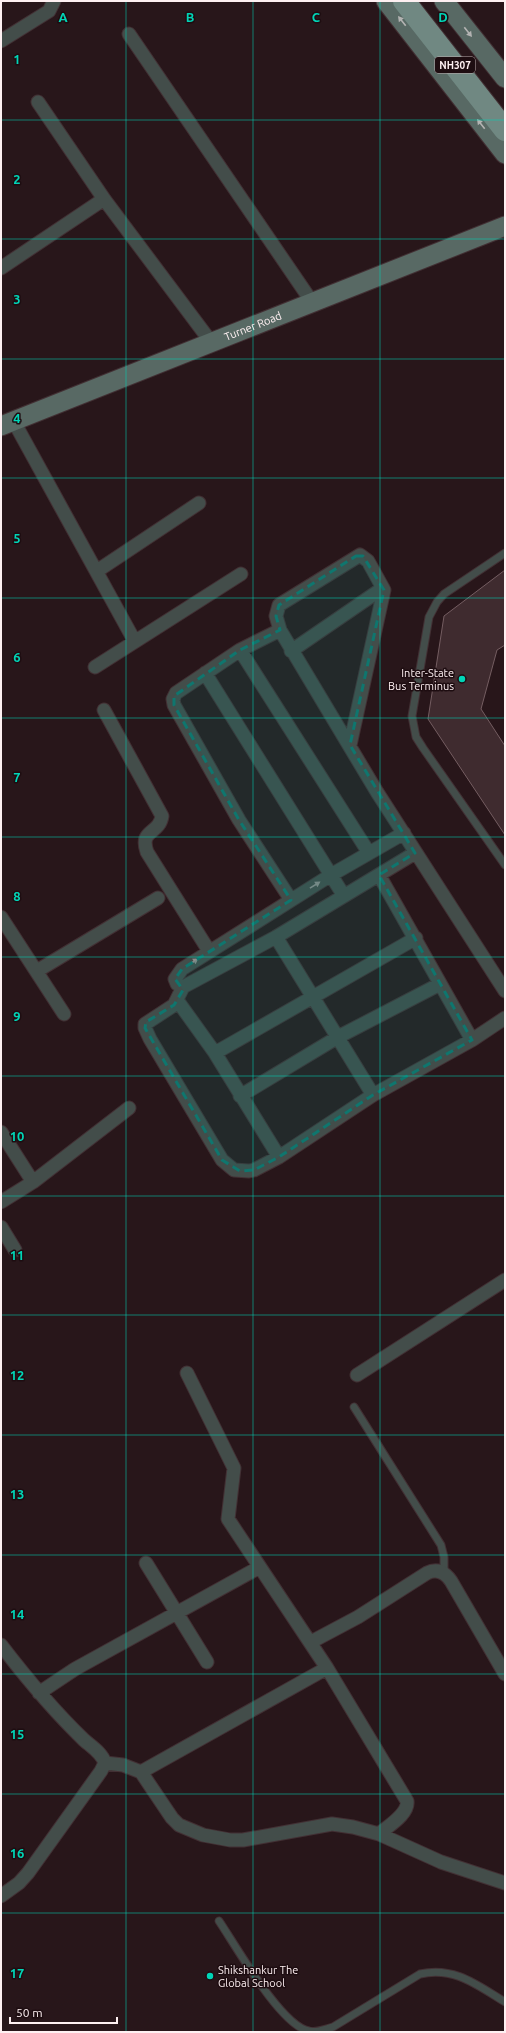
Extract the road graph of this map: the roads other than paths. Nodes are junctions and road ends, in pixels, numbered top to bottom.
1 (54, 1) edge
2 (386, 1) edge
3 (404, 1) edge
4 (424, 1) edge
5 (444, 1) edge
6 (130, 34) dead end
7 (1, 41) edge
8 (505, 78) edge
9 (38, 102) dead end
10 (505, 106) edge
11 (505, 130) edge
12 (505, 154) edge
13 (104, 199) junction
14 (505, 226) edge
15 (1, 268) edge
16 (312, 302) junction
17 (211, 342) junction
18 (7, 423) edge
19 (199, 503) dead end
20 (505, 553) edge
21 (97, 571) junction
22 (241, 574) dead end
23 (383, 588) junction
24 (280, 630) junction
25 (134, 640) junction
26 (240, 650) junction
27 (291, 651) junction
28 (95, 666) dead end
29 (205, 673) junction
30 (104, 710) dead end
31 (350, 745) junction
32 (404, 833) junction
33 (369, 853) junction
34 (415, 853) junction
35 (505, 865) edge
36 (332, 875) junction
37 (379, 875) junction
38 (344, 896) junction
39 (158, 898) dead end
40 (292, 900) junction
41 (1, 917) edge
42 (251, 924) junction
43 (276, 937) junction
44 (416, 938) junction
45 (263, 942) junction
46 (209, 952) junction
47 (37, 971) junction
48 (440, 984) junction
49 (183, 987) junction
50 (505, 991) edge
51 (314, 997) junction
52 (177, 1000) junction
53 (64, 1014) dead end
54 (505, 1018) edge
55 (338, 1037) junction
56 (472, 1040) junction
57 (215, 1053) junction
58 (373, 1094) junction
59 (240, 1096) junction
60 (129, 1108) dead end
61 (1, 1132) edge
62 (278, 1157) junction
63 (33, 1182) junction
64 (1, 1202) edge
65 (1, 1227) edge
66 (16, 1250) dead end
67 (505, 1280) edge
68 (188, 1373) dead end
69 (357, 1375) dead end
70 (354, 1407) dead end
71 (146, 1563) dead end
72 (258, 1568) junction
73 (444, 1573) junction
74 (175, 1613) junction
75 (311, 1642) junction
76 (1, 1645) edge
77 (207, 1662) dead end
78 (327, 1668) junction
79 (505, 1674) edge
80 (39, 1693) junction
81 (105, 1763) junction
82 (141, 1772) junction
83 (379, 1834) junction
84 (505, 1882) edge
85 (1, 1896) edge
86 (219, 1921) dead end
87 (505, 2002) edge

1 - 7 street
12 -> 2 main road
3 - 11 highway, NH307
4 - 10 highway, NH307
5 -> 8 main road
6 - 16 street
9 - 13 street
13 - 15 street
13 - 17 street
14 - 16 main road, Turner Road
16 - 17 main road, Turner Road
17 - 18 main road, Turner Road
18 - 21 street
19 - 21 street
20 - 35 lane
21 - 25 street
22 - 25 street
23 - 24 street
23 - 27 street
23 - 31 street
24 - 26 street
24 - 27 street
25 - 28 street
26 - 29 street
26 - 33 street
27 - 31 street
29 - 36 street
29 - 40 street
30 - 46 street
31 - 32 street
32 - 33 street
32 - 34 street
33 - 36 street
34 - 37 street
34 - 50 street
36 - 38 street
40 -> 36 street
37 - 38 street
37 - 44 street
38 - 43 street
39 - 47 street
40 - 42 street
41 - 47 street
42 - 45 street
42 - 46 street
43 - 45 street
43 - 51 street
44 - 48 street
44 - 51 street
45 - 49 street
49 -> 46 street
47 - 53 street
48 - 55 street
48 - 56 street
49 - 52 street
51 - 55 street
51 - 57 street
52 - 57 street
52 - 62 street
54 - 56 street
55 - 58 street
55 - 59 street
56 - 58 street
57 - 59 street
58 - 62 street
59 - 62 street
60 - 63 street
61 - 63 street
63 - 64 street
65 - 66 street
67 - 69 street
68 - 72 street
70 - 73 lane
71 - 74 street
72 - 74 street
72 - 75 street
73 - 75 street
73 - 79 street
74 - 77 street
74 - 80 street
75 - 78 street
76 - 80 street
78 - 82 street
78 - 83 street
80 - 81 street
81 - 82 street
81 - 85 street
82 - 83 street
83 - 84 street
86 - 87 lane

